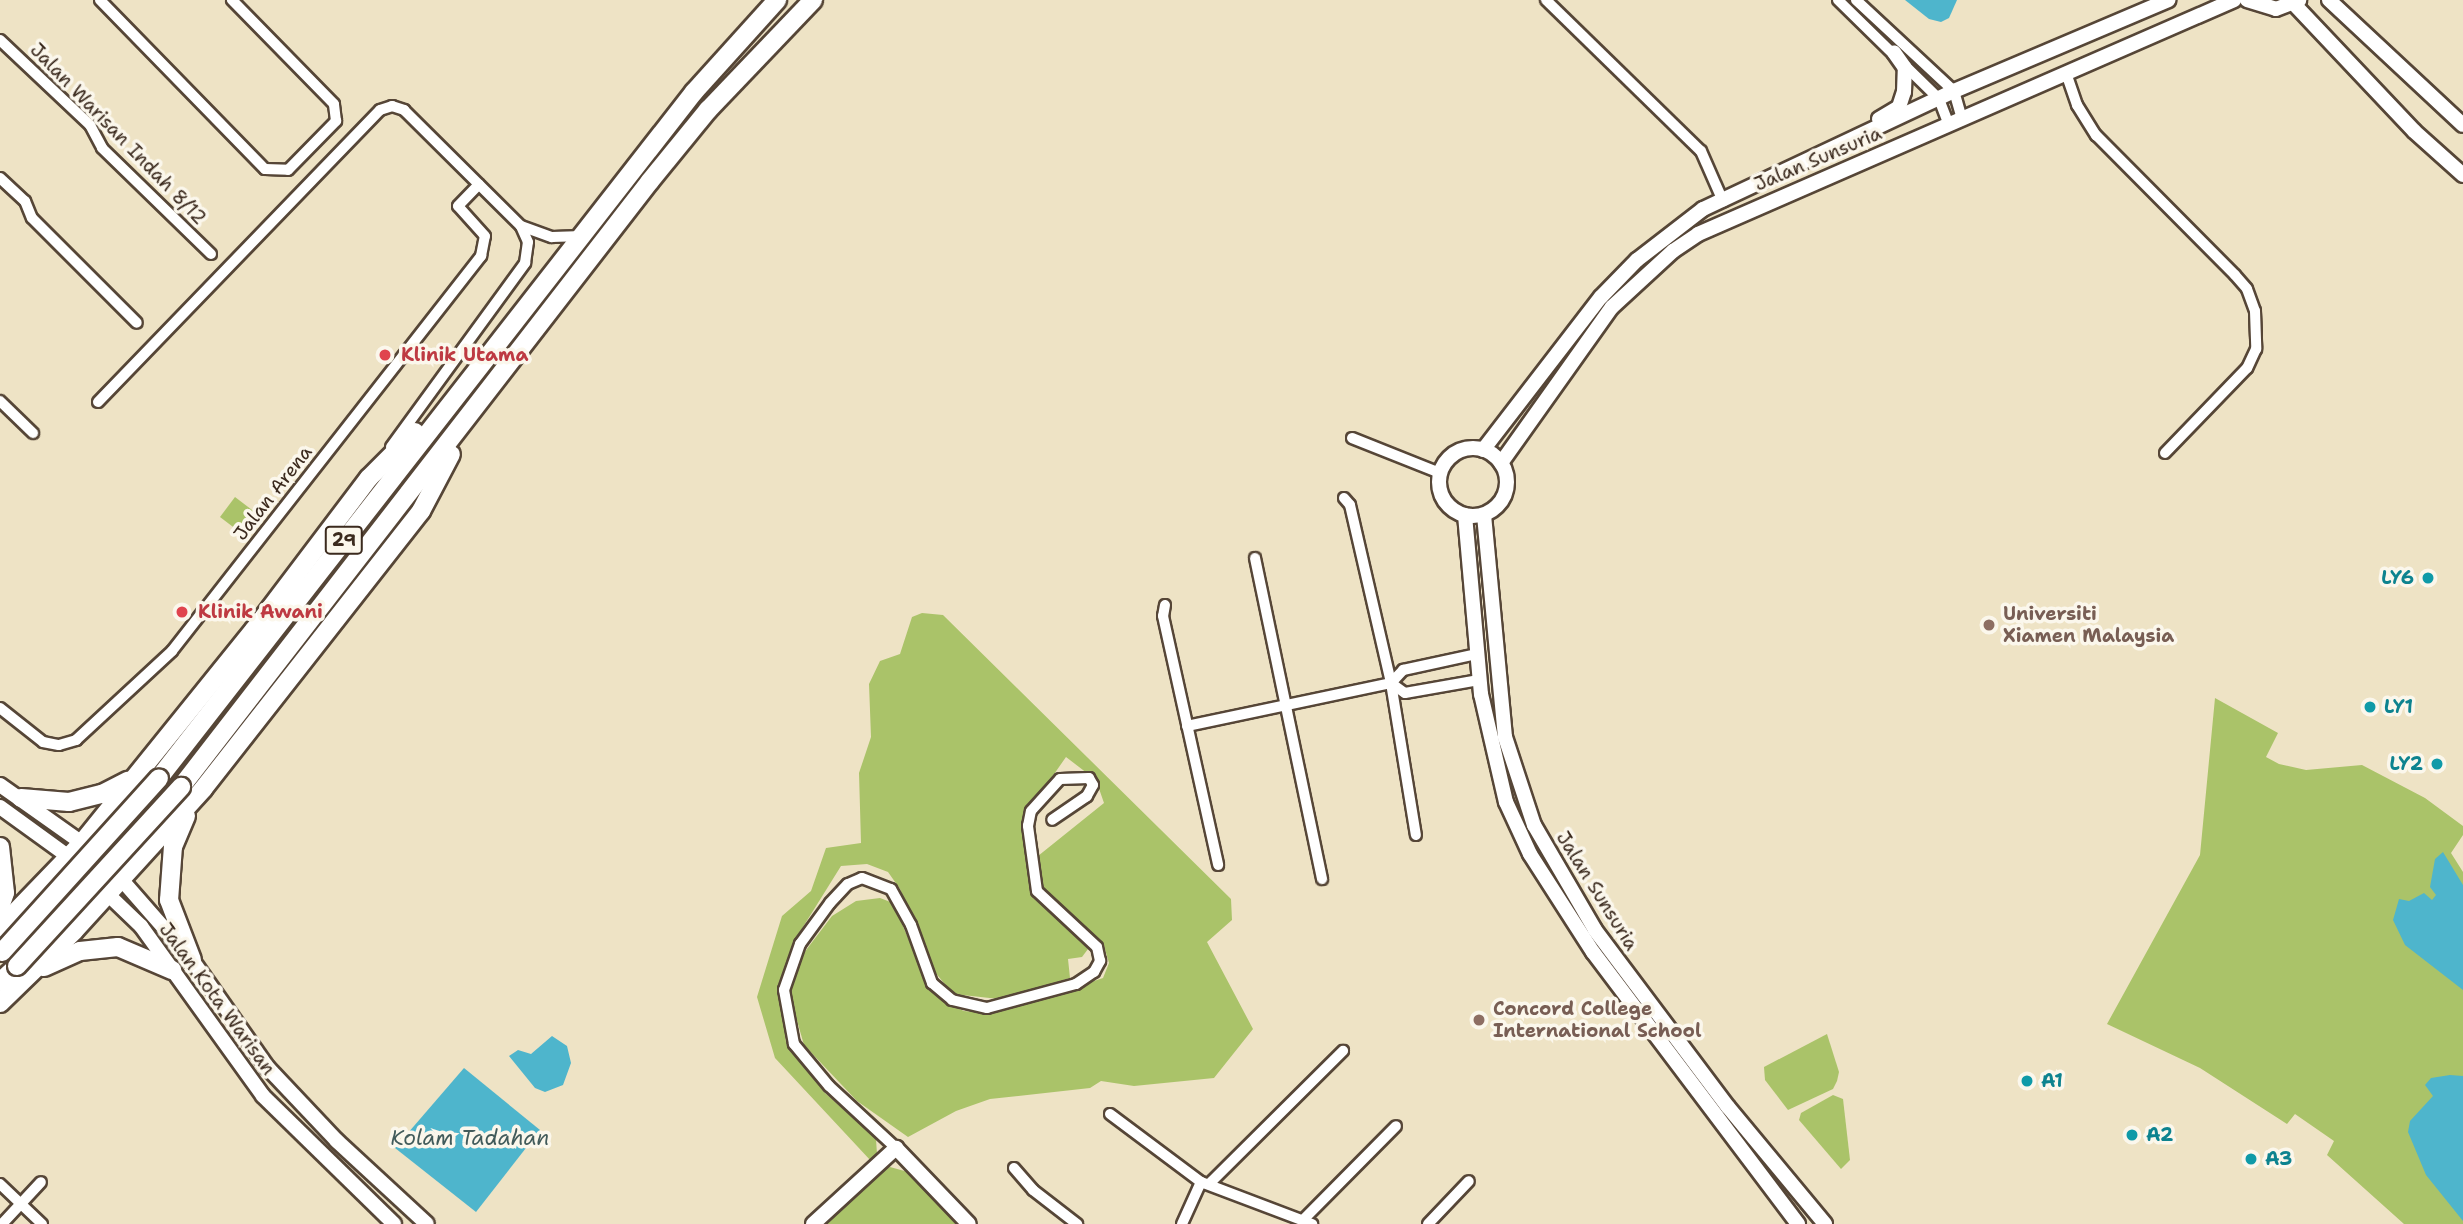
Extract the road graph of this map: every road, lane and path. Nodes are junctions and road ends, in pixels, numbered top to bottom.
1 (100, 0) edge
2 (232, 0) edge
3 (777, 0) edge
4 (813, 0) edge
5 (1546, 0) edge
6 (1838, 0) edge
7 (1856, 0) edge
8 (2168, 0) edge
9 (2234, 0) edge
10 (2247, 0) edge
11 (2329, 0) edge
12 (2297, 2) edge
13 (0, 40) edge
14 (1894, 52) junction
15 (2066, 73) junction
16 (1954, 91) junction
17 (1938, 99) junction
18 (1955, 119) junction
19 (2463, 125) edge
20 (1782, 169) junction
21 (2463, 175) edge
22 (0, 178) edge
23 (479, 184) junction
24 (1723, 201) junction
25 (521, 226) junction
26 (583, 236) junction
27 (211, 254) dead end
28 (137, 323) dead end
29 (464, 383) junction
30 (0, 401) edge
31 (98, 402) dead end
32 (474, 410) junction
33 (33, 433) dead end
34 (1352, 438) dead end
35 (1483, 450) junction
36 (2165, 453) dead end
37 (1501, 463) junction
38 (1440, 473) junction
39 (369, 478) junction
40 (1344, 498) dead end
41 (1465, 515) junction
42 (1484, 515) junction
43 (1255, 558) dead end
44 (1165, 605) dead end
45 (1477, 654) junction
46 (1479, 680) junction
47 (1391, 683) junction
48 (1286, 705) junction
49 (0, 708) edge
50 (1187, 726) junction
51 (134, 778) junction
52 (0, 785) edge
53 (203, 789) junction
54 (21, 798) junction
55 (117, 799) junction
56 (0, 807) edge
57 (1052, 820) dead end
58 (161, 835) junction
59 (1416, 835) dead end
60 (82, 843) junction
61 (0, 847) edge
62 (69, 857) junction
63 (1218, 865) dead end
64 (1322, 878) dead end
65 (121, 879) junction
66 (108, 893) junction
67 (34, 895) junction
68 (0, 907) edge
69 (0, 928) edge
70 (74, 931) junction
71 (1, 953) edge
72 (192, 960) junction
73 (24, 969) junction
74 (172, 971) junction
75 (0, 982) edge
76 (0, 1003) edge
77 (1343, 1051) dead end
78 (1110, 1115) dead end
79 (1396, 1126) dead end
80 (896, 1148) junction
81 (1014, 1168) dead end
82 (1469, 1181) dead end
83 (41, 1182) dead end
84 (1205, 1183) junction
85 (0, 1184) edge
86 (21, 1204) junction
87 (1308, 1222) edge
88 (2, 1224) edge
89 (42, 1224) edge
90 (394, 1224) edge
91 (427, 1224) edge
92 (813, 1224) edge
93 (969, 1224) edge
94 (1077, 1224) edge
95 (1182, 1224) edge
96 (1428, 1224) edge
97 (1798, 1224) edge
98 (1825, 1224) edge

1 - 2 street
3 - 26 highway, 29
4 - 32 highway, 29
5 - 24 street
6 - 14 street
7 - 16 street
8 - 16 street, Jalan Sunsuria
9 - 15 street, Jalan Sunsuria
10 - 12 street
11 - 19 street
12 - 21 street
13 - 27 street, Jalan Warisan Indah 8/12
14 - 17 street
14 - 20 street
15 - 18 street, Jalan Sunsuria
15 - 36 street
16 - 17 street, Jalan Sunsuria
16 - 18 street
17 - 18 street
17 - 20 street, Jalan Sunsuria
18 - 37 street, Jalan Sunsuria
20 - 24 street, Jalan Sunsuria
22 - 28 street
23 - 25 street
23 - 31 street
23 - 49 street, Jalan Arena
24 - 35 street, Jalan Sunsuria
25 - 26 street
25 - 39 street
26 - 29 highway, 29
29 - 39 highway
29 - 71 highway, 29, bridge
30 - 33 street
32 - 53 highway
32 - 73 highway, 29, bridge
34 - 38 street
35 - 37 street
35 - 38 street
37 - 42 street
38 - 41 street
39 - 51 highway
40 - 47 street
41 - 42 street
41 - 45 street, Jalan Sunsuria
42 - 98 street, Jalan Sunsuria
43 - 48 street
44 - 50 street
45 - 46 street, Jalan Sunsuria
45 - 47 street
46 - 47 street
46 - 97 street, Jalan Sunsuria
47 - 48 street
47 - 59 street
48 - 50 street
48 - 64 street
50 - 63 street
51 - 54 highway
51 - 55 highway
52 - 54 street, Jalan Kota Warisan
53 - 58 highway
53 - 72 highway
54 - 60 street, Jalan Kota Warisan
55 - 58 highway
55 - 60 highway
56 - 62 street, Jalan Kota Warisan
57 - 80 street
58 - 65 highway
60 - 62 highway
60 - 65 street, Jalan Kota Warisan
61 - 68 highway
62 - 66 street, Jalan Kota Warisan
62 - 67 highway
65 - 66 highway
65 - 72 street, Jalan Kota Warisan
66 - 70 highway
66 - 74 street, Jalan Kota Warisan
67 - 69 highway
67 - 70 highway
70 - 73 highway
72 - 91 street, Jalan Kota Warisan
73 - 74 highway
73 - 75 highway, 29
73 - 76 highway
74 - 90 street, Jalan Kota Warisan
77 - 84 street
78 - 84 street
79 - 87 street
80 - 92 street
80 - 93 street
81 - 94 street
82 - 96 street
83 - 86 street
84 - 87 street
84 - 95 street
85 - 86 street
86 - 88 street
86 - 89 street

